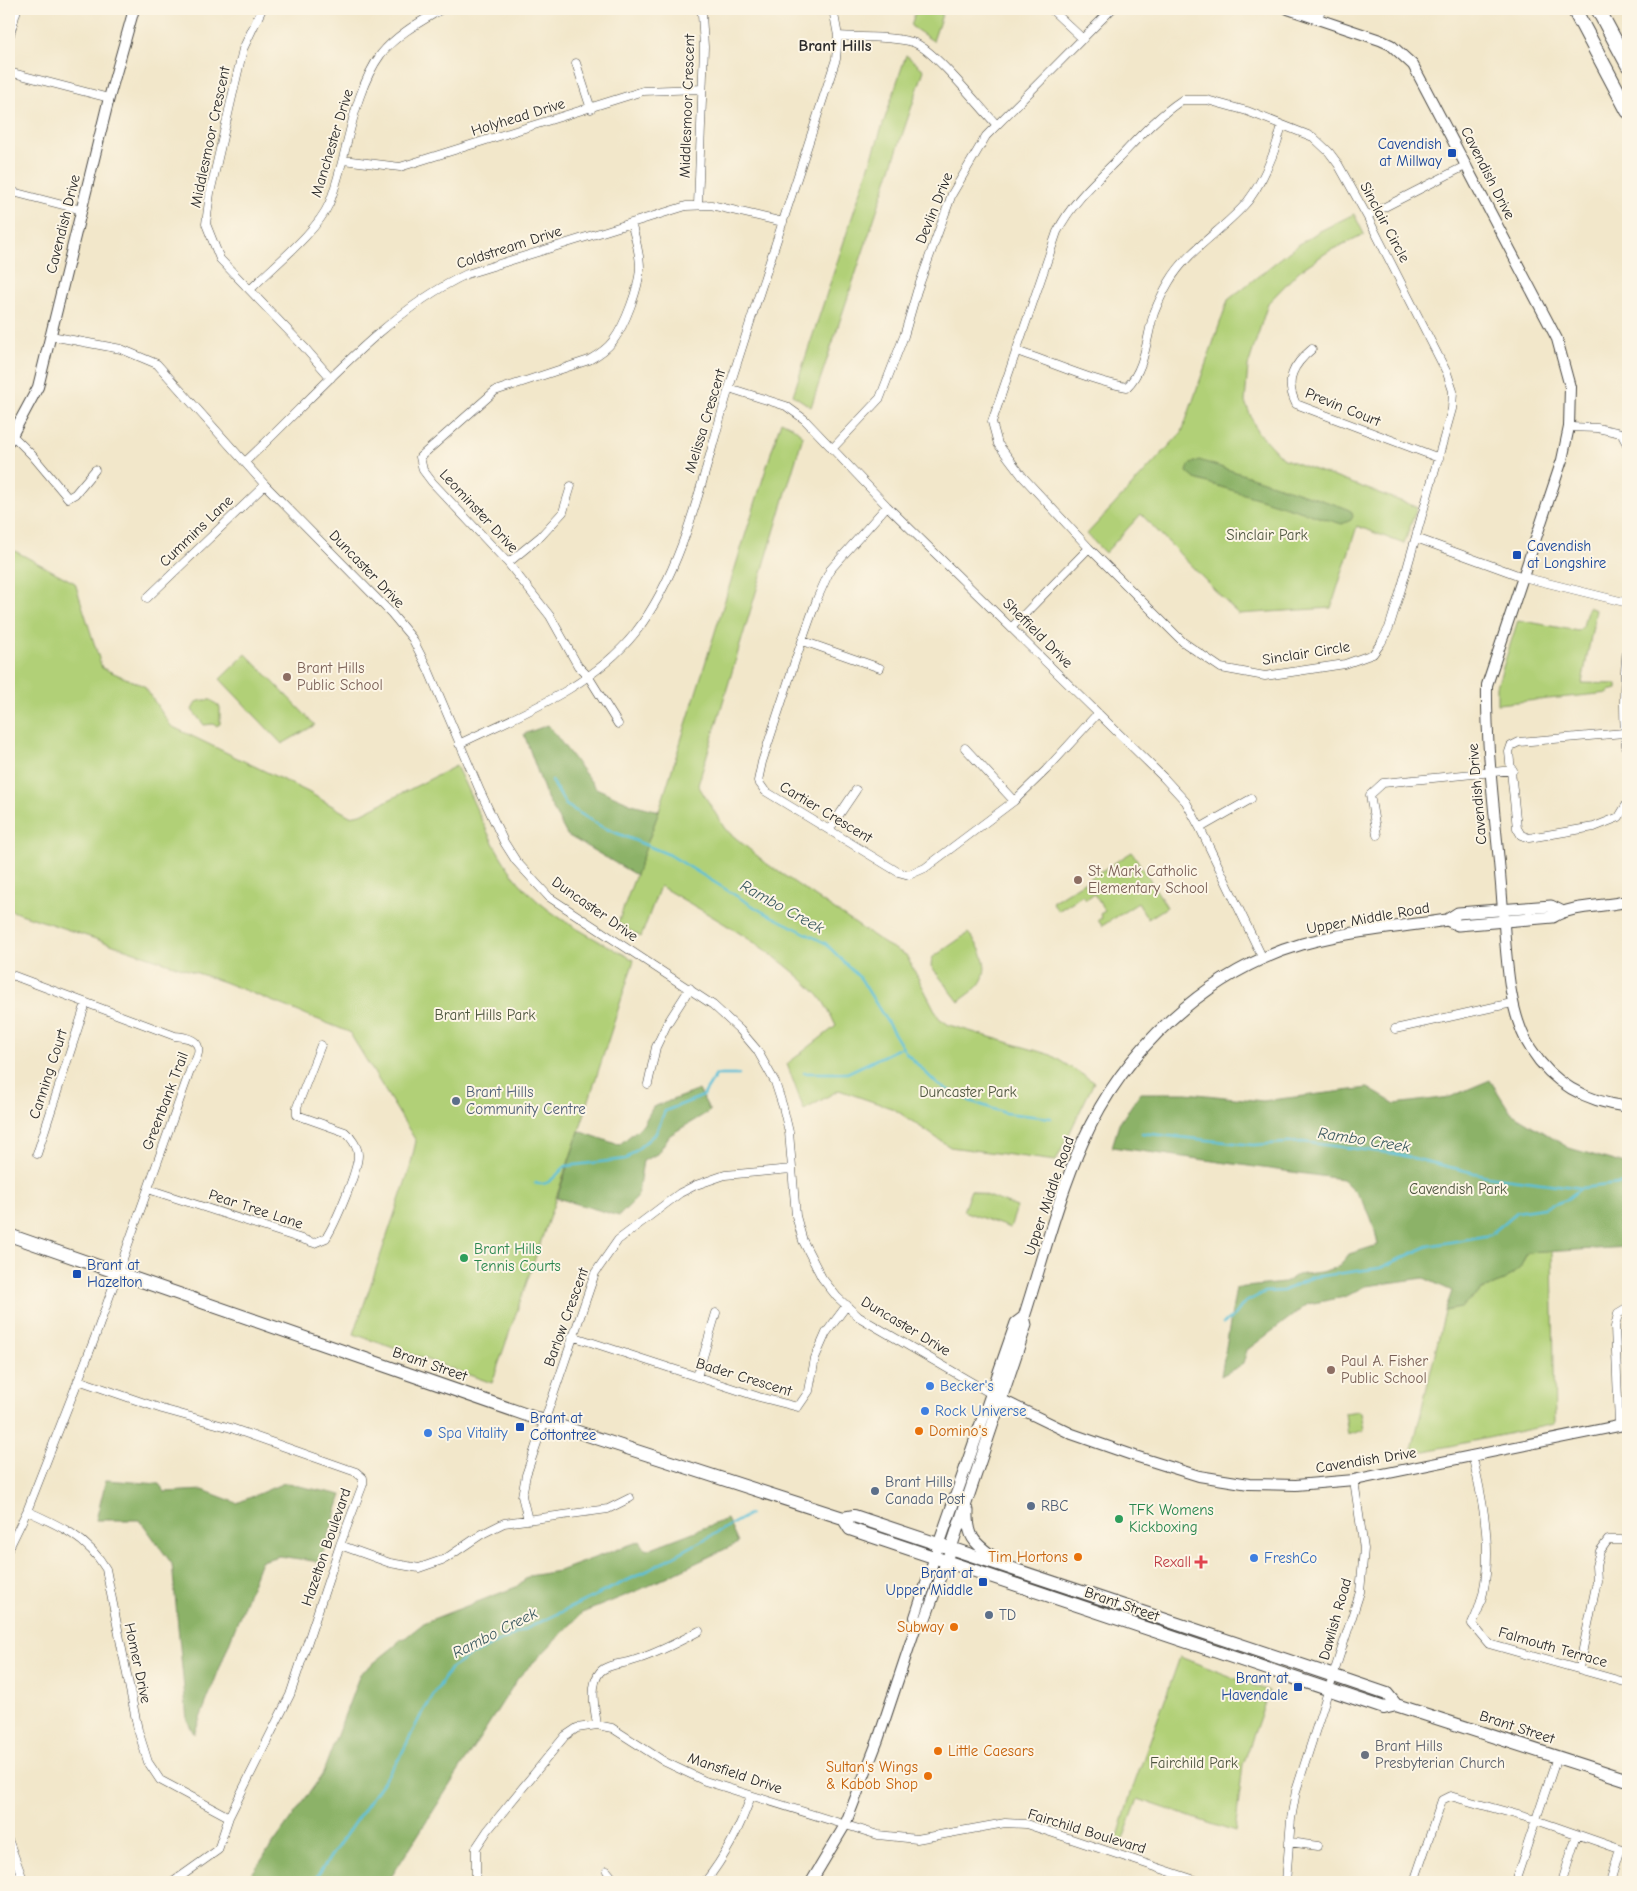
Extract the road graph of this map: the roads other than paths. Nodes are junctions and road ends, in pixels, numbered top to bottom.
1 (17, 9) edge
2 (134, 9) edge
3 (442, 9) edge
4 (700, 9) edge
5 (833, 9) edge
6 (1051, 9) edge
7 (1112, 9) edge
8 (1288, 9) edge
9 (1574, 9) edge
10 (1598, 9) edge
11 (258, 10) edge
12 (1319, 14) edge
13 (838, 36) junction
14 (9, 38) edge
15 (1083, 40) junction
16 (576, 62) dead end
17 (1628, 65) edge
18 (9, 72) edge
19 (701, 89) junction
20 (109, 98) junction
21 (591, 109) junction
22 (1628, 111) edge
23 (996, 124) junction
24 (1282, 125) junction
25 (343, 160) junction
26 (1467, 165) junction
27 (9, 191) edge
28 (698, 204) junction
29 (82, 210) junction
30 (1367, 216) junction
31 (631, 222) junction
32 (783, 222) junction
33 (250, 290) junction
34 (52, 336) junction
35 (1312, 349) dead end
36 (1016, 351) junction
37 (331, 378) junction
38 (729, 388) junction
39 (1569, 427) junction
40 (10, 436) edge
41 (1628, 446) edge
42 (832, 449) junction
43 (1439, 458) junction
44 (245, 462) junction
45 (95, 470) dead end
46 (265, 485) junction
47 (572, 486) dead end
48 (887, 506) junction
49 (1416, 538) junction
50 (1089, 548) junction
51 (508, 563) junction
52 (1523, 577) junction
53 (147, 598) dead end
54 (1628, 603) edge
55 (1012, 627) junction
56 (1628, 639) edge
57 (803, 641) junction
58 (880, 668) dead end
59 (588, 676) junction
60 (1098, 713) junction
61 (618, 724) dead end
62 (1624, 733) junction
63 (459, 744) junction
64 (965, 748) dead end
65 (1628, 762) edge
66 (1512, 770) junction
67 (1490, 771) junction
68 (856, 790) dead end
69 (1251, 799) dead end
70 (1014, 801) junction
71 (1628, 802) edge
72 (1200, 828) junction
73 (829, 830) junction
74 (1376, 835) dead end
75 (1628, 901) edge
76 (1503, 909) junction
77 (1561, 912) junction
78 (1447, 920) junction
79 (1505, 921) junction
80 (1263, 959) junction
81 (9, 974) edge
82 (690, 988) junction
83 (86, 1003) junction
84 (1512, 1003) junction
85 (1395, 1029) dead end
86 (321, 1045) dead end
87 (648, 1084) dead end
88 (1628, 1107) edge
89 (36, 1154) dead end
90 (791, 1169) junction
91 (148, 1188) junction
92 (9, 1235) edge
93 (117, 1274) junction
94 (846, 1305) junction
95 (1628, 1308) edge
96 (716, 1313) dead end
97 (572, 1336) junction
98 (697, 1377) junction
99 (78, 1380) junction
100 (996, 1396) junction
101 (544, 1421) junction
102 (1624, 1424) edge
103 (1472, 1455) junction
104 (1354, 1480) junction
105 (630, 1498) dead end
106 (968, 1502) junction
107 (27, 1511) junction
108 (843, 1518) junction
109 (528, 1520) junction
110 (1628, 1540) edge
111 (938, 1544) junction
112 (340, 1545) junction
113 (9, 1548) edge
114 (951, 1548) junction
115 (940, 1559) junction
116 (1008, 1568) junction
117 (699, 1631) dead end
118 (1579, 1668) junction
119 (1333, 1676) junction
120 (1628, 1683) edge
121 (1328, 1690) junction
122 (1396, 1706) junction
123 (597, 1725) junction
124 (1556, 1757) junction
125 (1628, 1780) edge
126 (751, 1796) junction
127 (229, 1817) junction
128 (1536, 1820) junction
129 (845, 1825) junction
130 (1577, 1834) junction
131 (9, 1842) edge
132 (1289, 1842) junction
133 (1318, 1846) dead end
134 (1624, 1850) edge
135 (607, 1871) dead end
136 (24, 1882) edge
137 (173, 1882) edge
138 (476, 1882) edge
139 (616, 1882) edge
140 (705, 1882) edge
141 (810, 1882) edge
142 (1201, 1882) edge
143 (1286, 1882) edge
144 (1414, 1882) edge
145 (1515, 1882) edge
146 (1562, 1882) edge
147 (1610, 1882) edge

1 - 14 street
2 - 20 street, Cavendish Drive
3 - 25 street, Manchester Drive
4 - 19 street, Middlesmoor Crescent
5 - 13 street, Melissa Crescent
6 - 15 street
7 - 15 street, Devlin Drive
8 - 12 street, Cavendish Drive
9 - 22 highway
10 - 17 highway
11 - 33 street, Middlesmoor Crescent
12 - 26 street, Cavendish Drive
13 - 23 street
13 - 32 street, Melissa Crescent
15 - 23 street, Devlin Drive
16 - 21 street
18 - 20 street
19 - 21 street, Holyhead Drive
19 - 28 street, Middlesmoor Crescent
20 - 29 street, Cavendish Drive
21 - 25 street, Holyhead Drive
23 - 42 street, Devlin Drive
24 - 30 street, Sinclair Circle
24 - 36 street, Sinclair Circle
24 - 36 street
25 - 33 street, Manchester Drive
26 - 30 street
26 - 39 street, Cavendish Drive
27 - 29 street
28 - 31 street, Coldstream Drive
28 - 32 street, Coldstream Drive
29 - 34 street, Cavendish Drive
30 - 43 street, Sinclair Circle
31 - 37 street, Coldstream Drive
31 - 51 street, Leominster Drive
32 - 38 street, Melissa Crescent
33 - 37 street, Middlesmoor Crescent
34 - 40 street, Cavendish Drive
34 - 44 street, Duncaster Drive
35 - 43 street, Previn Court
36 - 50 street, Sinclair Circle
37 - 44 street, Coldstream Drive
38 - 42 street, Sheffield Drive
38 - 59 street, Melissa Crescent
39 - 41 street
39 - 52 street, Cavendish Drive
40 - 45 street
42 - 48 street, Sheffield Drive
43 - 49 street, Sinclair Circle
44 - 46 street, Duncaster Drive
46 - 53 street, Cummins Lane
46 - 63 street, Duncaster Drive
47 - 51 street
48 - 55 street, Sheffield Drive
48 - 57 street, Cartier Crescent
49 - 50 street, Sinclair Circle
49 - 52 street
50 - 55 street
51 - 59 street, Leominster Drive
52 - 54 street
52 - 67 street, Cavendish Drive
55 - 60 street, Sheffield Drive
56 - 62 street
57 - 58 street
57 - 73 street, Cartier Crescent
59 - 61 street, Leominster Drive
59 - 63 street, Melissa Crescent
60 - 70 street, Cartier Crescent
60 - 72 street, Sheffield Drive
62 - 65 street
62 - 66 street
63 - 82 street, Duncaster Drive
64 - 70 street
66 - 67 street
66 - 71 street
67 - 74 street
67 - 76 street, Cavendish Drive
68 - 73 street
69 - 72 street
70 - 73 street, Cartier Crescent
72 - 80 street, Sheffield Drive
75 - 77 main road, Upper Middle Road
76 - 77 main road, Upper Middle Road
76 - 78 main road, Upper Middle Road
76 - 79 street, Cavendish Drive
77 - 79 main road, Upper Middle Road
78 - 79 main road, Upper Middle Road
78 - 80 main road, Upper Middle Road
79 - 84 street, Cavendish Drive
80 - 100 main road, Upper Middle Road
81 - 83 street, Greenbank Trail
82 - 87 street
82 - 90 street, Duncaster Drive
83 - 89 street, Canning Court
83 - 91 street, Greenbank Trail
84 - 85 street
84 - 88 street, Cavendish Drive
86 - 91 street, Pear Tree Lane
90 - 94 street, Duncaster Drive
90 - 97 street, Barlow Crescent
91 - 93 street, Greenbank Trail
92 - 93 main road, Brant Street
93 - 99 street
93 - 101 main road, Brant Street
94 - 98 street, Bader Crescent
94 - 100 street, Duncaster Drive
95 - 102 street
96 - 98 street
97 - 98 street, Bader Crescent
97 - 101 street, Barlow Crescent
99 - 107 street
99 - 112 street, Hazelton Boulevard
100 - 104 street, Cavendish Drive
100 - 106 main road, Upper Middle Road
100 - 111 main road, Upper Middle Road
101 - 108 main road, Brant Street
101 - 109 street, Barlow Crescent
102 - 103 street, Cavendish Drive
103 - 104 street, Cavendish Drive
103 - 118 street, Falmouth Terrace
104 - 119 street, Dawlish Road
105 - 109 street
106 - 114 main road, Upper Middle Road
106 - 116 main road
107 - 113 street
107 - 127 street, Homer Drive
108 - 111 main road, Brant Street
108 - 115 main road, Brant Street
109 - 112 street
110 - 118 street
111 - 114 main road, Brant Street
111 - 115 street, Upper Middle Road
112 - 127 street, Hazelton Boulevard
114 - 115 street, Upper Middle Road
114 - 116 main road, Brant Street
115 - 121 main road, Brant Street
115 - 129 street, Upper Middle Road
116 - 119 main road, Brant Street
117 - 123 street
118 - 120 street, Falmouth Terrace
119 - 121 street, Dawlish Road
119 - 122 main road, Brant Street
121 - 122 main road, Brant Street
121 - 132 street, Dawlish Road
122 - 124 main road, Brant Street
123 - 126 street, Mansfield Drive
123 - 138 street
124 - 125 main road, Brant Street
124 - 128 street
126 - 129 street, Mansfield Drive
126 - 140 street
127 - 137 street, Hazelton Boulevard
128 - 130 street
128 - 144 street
128 - 145 street
129 - 141 street, Upper Middle Road
129 - 142 street, Fairchild Boulevard
130 - 134 street
130 - 146 street
131 - 136 street
132 - 133 street
132 - 143 street, Dawlish Road
134 - 147 street
135 - 139 street

